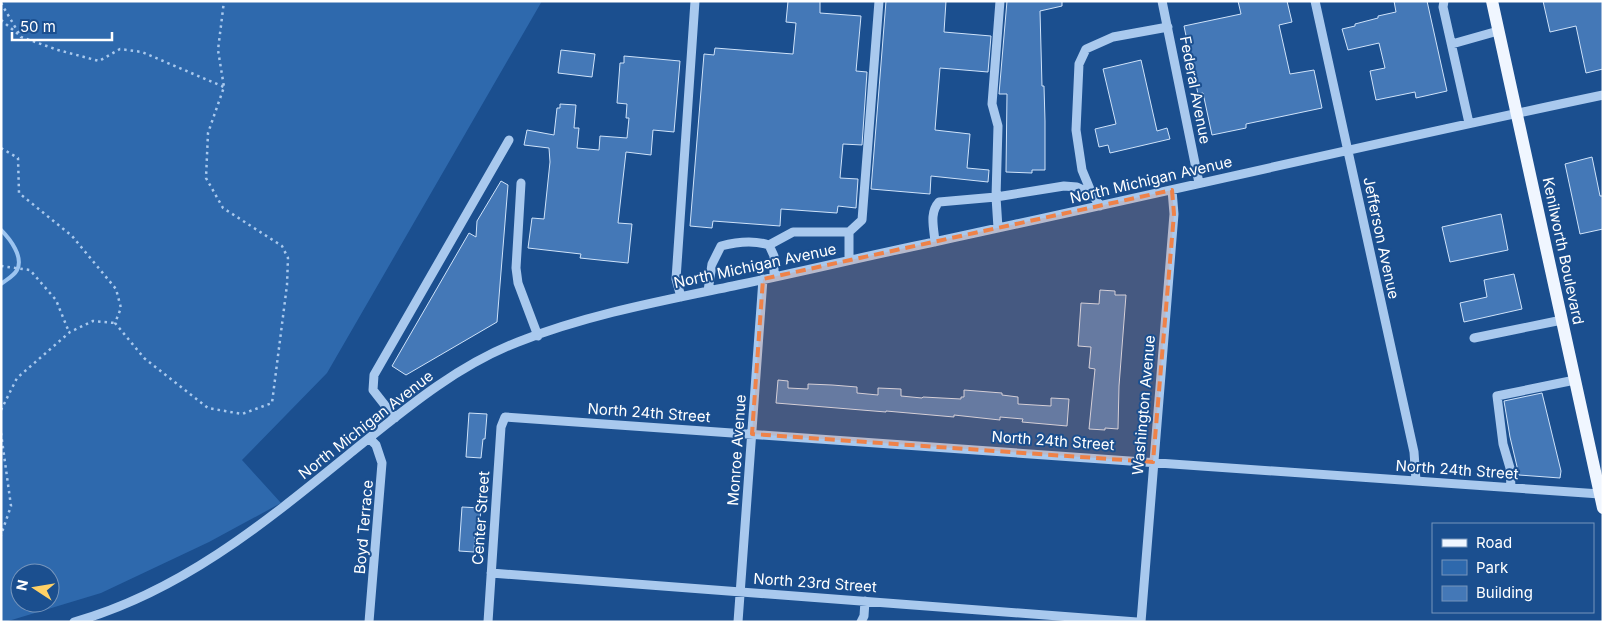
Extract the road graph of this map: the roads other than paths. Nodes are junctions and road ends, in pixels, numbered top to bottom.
1 (695, 1) edge
2 (879, 1) edge
3 (1000, 1) edge
4 (1162, 1) edge
5 (1315, 1) edge
6 (1444, 1) edge
7 (1492, 1) edge
8 (1168, 27) junction
9 (1498, 31) junction
10 (1452, 44) junction
11 (1603, 95) edge
12 (1516, 114) junction
13 (1469, 124) junction
14 (509, 140) dead end
15 (1347, 149) junction
16 (521, 183) dead end
17 (1199, 183) junction
18 (1172, 190) junction
19 (1092, 194) junction
20 (996, 197) junction
21 (1100, 206) junction
22 (998, 228) junction
23 (849, 232) junction
24 (935, 242) junction
25 (769, 245) junction
26 (849, 260) junction
27 (774, 277) junction
28 (763, 279) junction
29 (708, 291) junction
30 (681, 297) junction
31 (1562, 320) junction
32 (538, 336) junction
33 (1474, 338) dead end
34 (1575, 380) junction
35 (505, 417) joint
36 (395, 418) junction
37 (752, 434) junction
38 (369, 438) junction
39 (1153, 462) junction
40 (1416, 481) junction
41 (1511, 487) junction
42 (1600, 494) junction
43 (1603, 508) edge
44 (491, 572) junction
45 (740, 591) junction
46 (865, 601) junction
47 (95, 619) edge
48 (74, 622) edge
49 (369, 622) edge
50 (488, 622) edge
51 (738, 622) edge
52 (861, 622) edge
53 (1137, 622) edge
54 (1141, 622) edge

1 - 30 street
2 - 23 street
3 - 20 street
4 - 8 street, Federal Avenue
5 - 15 street, Jefferson Avenue
6 - 10 street
7 - 9 main road, Kenilworth Boulevard
8 - 17 street, Federal Avenue
8 - 19 street
9 - 10 street
9 - 12 main road, Kenilworth Boulevard
10 - 13 street
11 - 12 street, North Michigan Avenue
12 - 13 street, North Michigan Avenue
12 - 31 main road, Kenilworth Boulevard
13 - 15 street, North Michigan Avenue
14 - 36 street
15 - 17 street, North Michigan Avenue
15 - 40 street, Jefferson Avenue
16 - 32 street
17 - 18 street, North Michigan Avenue
18 - 21 street, North Michigan Avenue
18 - 39 street, Washington Avenue
19 - 20 street
19 - 21 street
20 - 22 street
20 - 24 street
21 - 22 street, North Michigan Avenue
22 - 24 street, North Michigan Avenue
23 - 25 street
23 - 26 street
24 - 26 street, North Michigan Avenue
25 - 27 street
25 - 29 street
26 - 27 street, North Michigan Avenue
27 - 28 street, North Michigan Avenue
28 - 29 street, North Michigan Avenue
28 - 37 street, Monroe Avenue
29 - 30 street, North Michigan Avenue
30 - 32 street, North Michigan Avenue
31 - 33 street
31 - 34 main road, Kenilworth Boulevard
32 - 36 street, North Michigan Avenue
34 - 41 street
34 - 42 main road, Kenilworth Boulevard
35 - 37 street, North 24th Street
35 - 44 street, Center Street
36 - 38 street, North Michigan Avenue
37 - 39 street, North 24th Street
37 - 45 street, Monroe Avenue
38 - 47 street, North Michigan Avenue
38 - 49 street, Boyd Terrace
39 - 40 street, North 24th Street
39 - 54 street, Washington Avenue
40 - 41 street, North 24th Street
41 - 42 street, North 24th Street
42 - 43 main road, Kenilworth Boulevard
44 - 45 street, North 23rd Street
44 - 50 street, Center Street
45 - 46 street, North 23rd Street
45 - 51 street, Monroe Avenue
46 - 52 street
46 - 53 street, North 23rd Street
47 - 48 street, North Michigan Avenue

